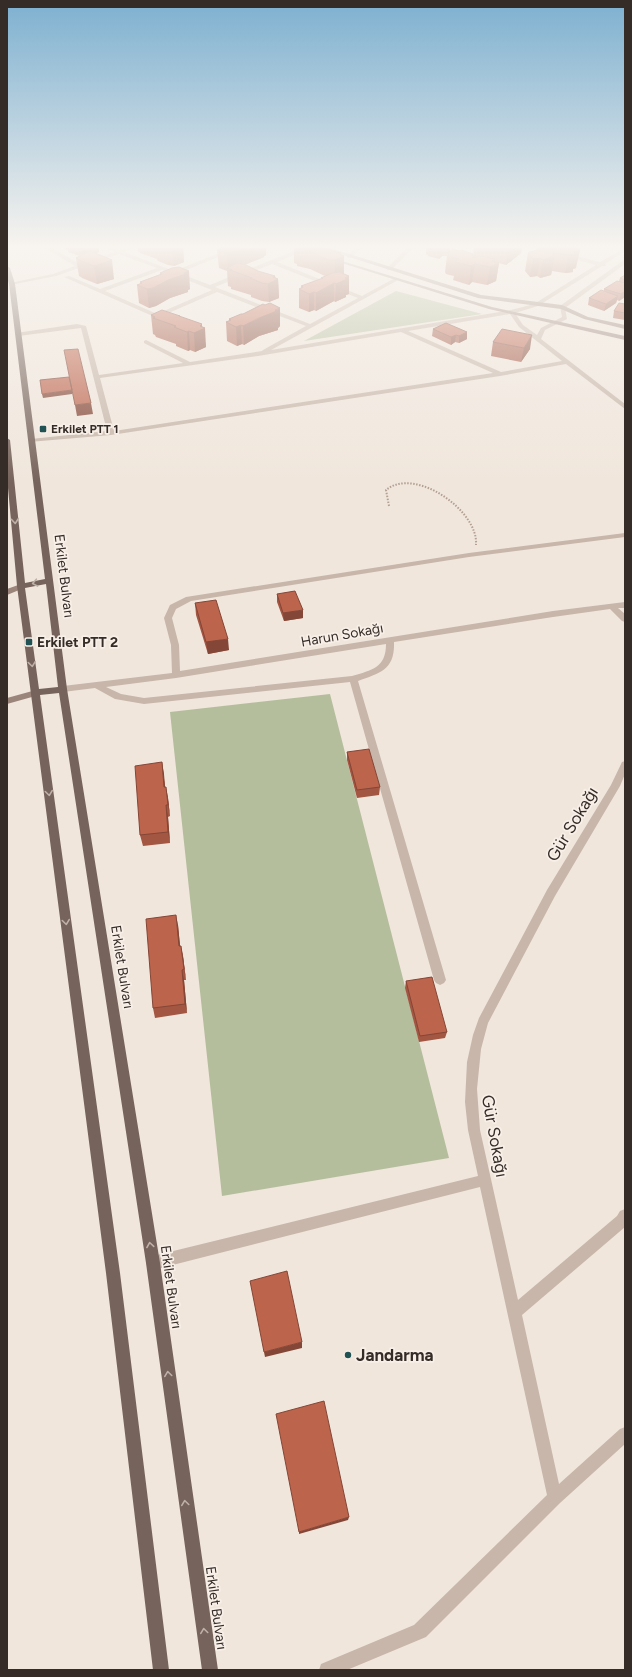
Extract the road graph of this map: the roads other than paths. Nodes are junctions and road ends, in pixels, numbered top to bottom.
1 (17, 326) edge
2 (75, 326) edge
3 (79, 326) edge
4 (310, 326) edge
5 (431, 326) edge
6 (521, 326) edge
7 (549, 326) edge
8 (571, 326) edge
9 (404, 331) junction
10 (18, 334) junction
11 (625, 338) edge
12 (538, 339) junction
13 (146, 342) dead end
14 (258, 354) junction
15 (566, 362) junction
16 (190, 364) junction
17 (500, 374) junction
18 (97, 377) junction
19 (625, 407) edge
20 (111, 433) junction
21 (7, 440) edge
22 (31, 442) junction
23 (625, 535) edge
24 (50, 581) junction
25 (21, 586) junction
26 (7, 592) edge
27 (625, 605) edge
28 (612, 607) junction
29 (625, 619) edge
30 (390, 640) junction
31 (176, 675) junction
32 (353, 679) junction
33 (96, 684) junction
34 (63, 689) junction
35 (36, 693) junction
36 (7, 701) edge
37 (625, 764) edge
38 (440, 980) dead end
39 (485, 1180) junction
40 (625, 1216) edge
41 (153, 1263) junction
42 (514, 1313) junction
43 (625, 1434) edge
44 (555, 1498) junction
45 (161, 1670) edge
46 (210, 1670) edge
47 (327, 1670) edge

1 - 10 main road, Erkilet Bulvarı
2 - 10 street
3 - 18 street
4 - 14 street
5 - 9 street
6 - 12 street
7 - 12 street
8 - 11 street
9 - 14 street
9 - 17 street
10 - 22 main road, Erkilet Bulvarı
12 - 15 street
13 - 16 street
14 - 16 street
15 - 17 street
15 - 19 street
16 - 18 street
17 - 20 street
18 - 20 street
20 - 22 street
21 -> 25 main road
22 - 24 main road, Erkilet Bulvarı
23 - 31 street
24 -> 25 main road
24 - 34 main road, Erkilet Bulvarı
25 - 26 street
25 -> 35 main road
27 - 28 street, Harun Sokağı
28 - 29 street
28 - 30 street, Harun Sokağı
30 - 31 street, Harun Sokağı
30 - 32 street
31 - 33 street, Harun Sokağı
32 - 33 street
32 - 38 street
33 - 34 street, Harun Sokağı
34 - 35 main road
41 -> 34 main road, Erkilet Bulvarı
35 - 36 street
35 -> 45 main road
37 - 39 street, Gür Sokağı
39 - 41 street
39 - 42 street, Gür Sokağı
40 - 42 street
46 -> 41 main road, Erkilet Bulvarı
42 - 44 street, Gür Sokağı
43 - 44 street
44 - 47 street

